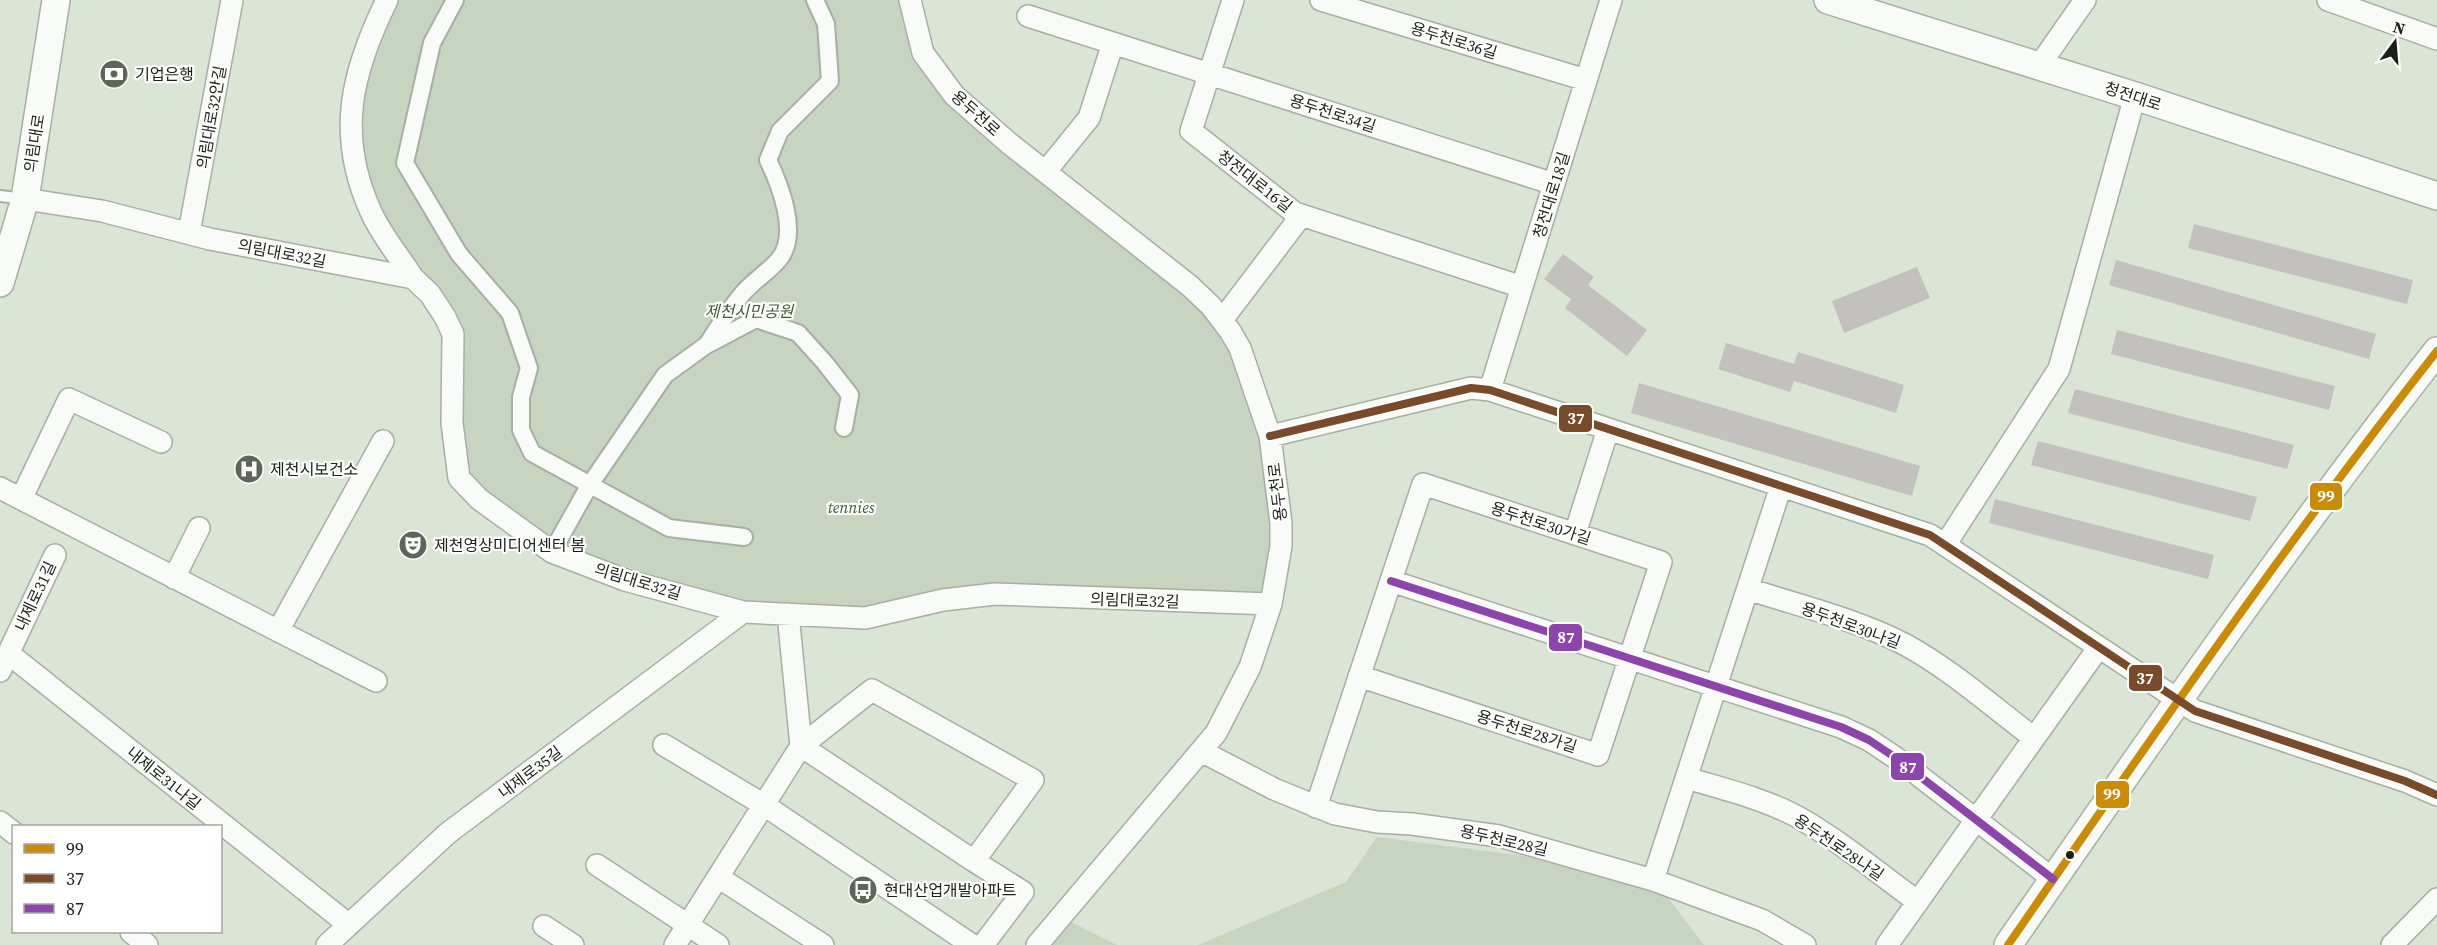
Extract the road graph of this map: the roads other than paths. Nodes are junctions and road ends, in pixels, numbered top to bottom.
1 (56, 0) edge
2 (232, 0) edge
3 (387, 0) edge
4 (455, 0) edge
5 (815, 0) edge
6 (910, 0) edge
7 (1233, 0) edge
8 (1321, 0) edge
9 (1611, 0) edge
10 (1828, 0) edge
11 (2085, 0) edge
12 (2328, 0) edge
13 (1028, 16) dead end
14 (2437, 39) edge
15 (1113, 43) junction
16 (2039, 66) junction
17 (1210, 74) junction
18 (1586, 80) junction
19 (2135, 96) junction
20 (1046, 171) junction
21 (1554, 184) junction
22 (2437, 196) edge
23 (13, 197) edge
24 (1301, 216) junction
25 (189, 233) junction
26 (413, 278) junction
27 (0, 283) edge
28 (1522, 287) junction
29 (1222, 320) junction
30 (705, 346) junction
31 (2437, 351) edge
32 (1490, 390) junction
33 (844, 428) dead end
34 (1608, 429) junction
35 (1270, 436) junction
36 (383, 441) dead end
37 (161, 442) dead end
38 (589, 486) junction
39 (1781, 486) junction
40 (0, 489) edge
41 (21, 499) junction
42 (199, 528) dead end
43 (1575, 534) junction
44 (744, 537) dead end
45 (1945, 545) junction
46 (552, 552) junction
47 (55, 555) dead end
48 (174, 578) junction
49 (1391, 580) junction
50 (1748, 589) junction
51 (1271, 604) junction
52 (743, 612) junction
53 (788, 614) junction
54 (278, 631) junction
55 (2098, 647) junction
56 (1630, 658) junction
57 (4, 662) edge
58 (1359, 676) junction
59 (376, 681) dead end
60 (1717, 686) junction
61 (2178, 699) junction
62 (2034, 738) junction
63 (664, 745) dead end
64 (801, 746) junction
65 (1202, 751) junction
66 (1687, 778) junction
67 (2437, 795) edge
68 (764, 805) junction
69 (1316, 807) junction
70 (1976, 820) junction
71 (0, 822) edge
72 (218, 825) edge
73 (222, 828) edge
74 (12, 831) edge
75 (974, 861) junction
76 (597, 865) dead end
77 (718, 876) junction
78 (2053, 879) junction
79 (1653, 880) junction
80 (2437, 898) edge
81 (1918, 902) junction
82 (688, 924) junction
83 (349, 925) junction
84 (544, 927) dead end
85 (132, 933) edge
86 (146, 945) edge
87 (327, 945) edge
88 (573, 945) edge
89 (675, 945) edge
90 (718, 945) edge
91 (823, 945) edge
92 (972, 945) edge
93 (983, 945) edge
94 (1037, 945) edge
95 (1805, 945) edge
96 (1887, 945) edge
97 (2008, 945) edge
98 (2392, 945) edge

1 - 23 street, 의림대로
2 - 25 street, 의림대로32안길
3 - 26 street
4 - 38 street
5 - 30 street
6 - 20 street, 용두천로
7 - 17 street, 청전대로16길
8 - 18 street, 용두천로36길
9 - 18 street, 청전대로18길
10 - 16 street, 청전대로
11 - 16 street
12 - 14 street
13 - 15 street, 용두천로34길
15 - 17 street, 용두천로34길
15 - 20 street
16 - 19 street, 청전대로
17 - 21 street, 용두천로34길
17 - 24 street, 청전대로16길
18 - 21 street, 청전대로18길
19 - 22 street, 청전대로
19 - 45 street
20 - 29 street, 용두천로
21 - 28 street, 청전대로18길
23 - 25 street, 의림대로32길
23 - 27 street, 의림대로
24 - 28 street, 청전대로16길
24 - 29 street
25 - 26 street, 의림대로32길
26 - 46 street, 의림대로32길
28 - 32 street, 청전대로18길
29 - 35 street, 용두천로
30 - 33 street
30 - 38 street
31 - 61 street
32 - 34 street
32 - 35 street
34 - 39 street
34 - 43 street
35 - 51 street, 용두천로
36 - 54 street
37 - 41 street
38 - 44 street
38 - 46 street
39 - 45 street
39 - 50 street
40 - 41 street
41 - 48 street
42 - 48 street
43 - 49 street, 용두천로30가길
43 - 56 street, 용두천로30가길
45 - 55 street
46 - 52 street, 의림대로32길
47 - 57 street, 내제로31길
48 - 54 street
49 - 56 street
49 - 58 street
50 - 60 street
50 - 62 street, 용두천로30나길
51 - 53 street, 의림대로32길
51 - 65 street, 용두천로
52 - 53 street, 의림대로32길
52 - 83 street, 내제로35길
53 - 64 street
54 - 59 street
55 - 61 street
55 - 62 street
56 - 58 street, 용두천로28가길
56 - 60 street
57 - 72 street, 내제로31나길
58 - 69 street
60 - 66 street
60 - 70 street
61 - 67 street
61 - 78 street
62 - 70 street
63 - 68 street
64 - 68 street
64 - 75 street
64 - 75 street
65 - 69 street, 용두천로28길
65 - 94 street, 용두천로
66 - 79 street
66 - 81 street, 용두천로28나길
68 - 77 street
68 - 92 street
69 - 79 street, 용두천로28길
70 - 78 street
70 - 81 street
71 - 74 street
73 - 83 street, 내제로31나길
75 - 93 street
76 - 82 street
77 - 82 street
77 - 91 street
78 - 97 street
79 - 95 street, 용두천로28길
80 - 98 street
81 - 96 street
82 - 89 street
82 - 90 street
83 - 87 street, 내제로35길
84 - 88 street
85 - 86 street

